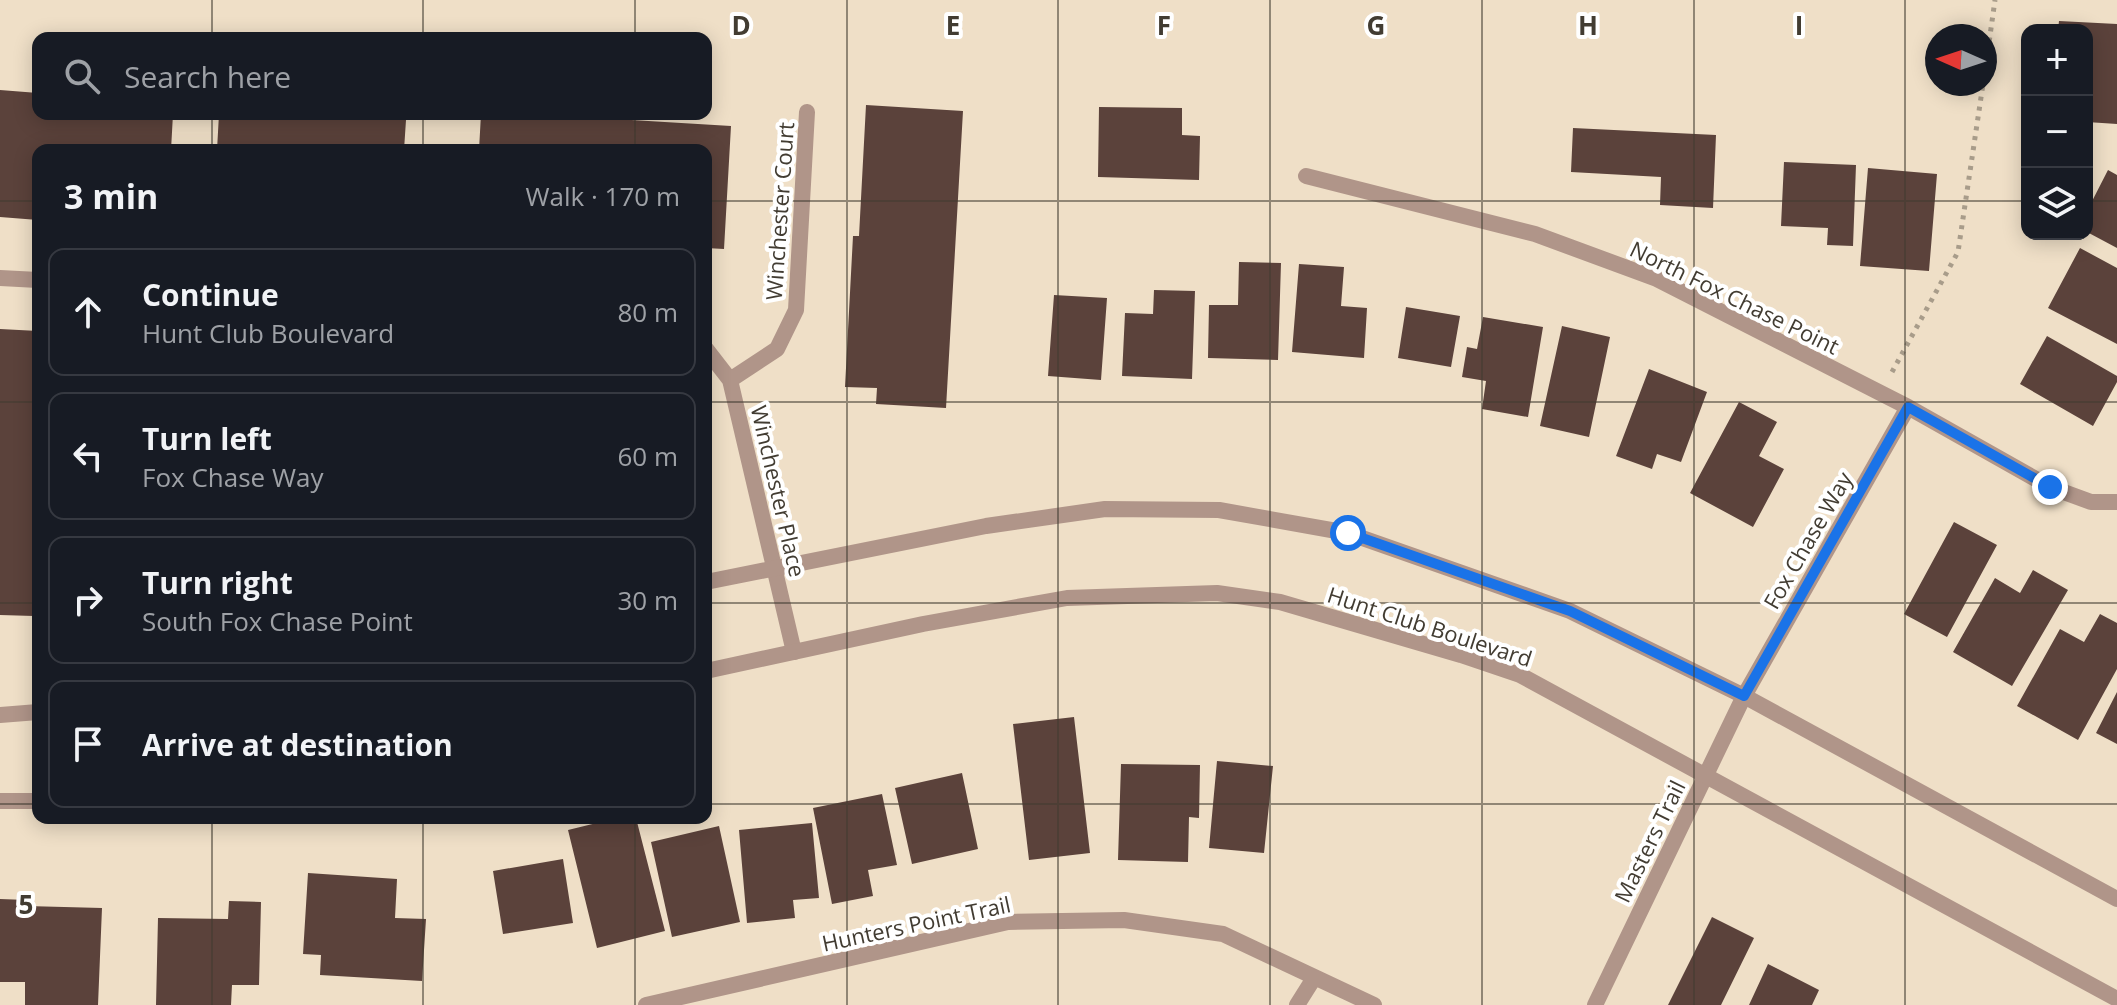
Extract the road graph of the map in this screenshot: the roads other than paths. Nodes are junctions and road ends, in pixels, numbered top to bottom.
1 (807, 112) dead end
2 (1306, 176) dead end
3 (0, 278) edge
4 (32, 280) edge
5 (712, 357) edge
6 (730, 380) junction
7 (1908, 407) junction
8 (2117, 502) edge
9 (775, 567) junction
10 (712, 581) edge
11 (794, 652) junction
12 (712, 670) edge
13 (1744, 696) junction
14 (32, 712) edge
15 (0, 715) edge
16 (1705, 775) junction
17 (0, 801) edge
18 (32, 801) edge
19 (2117, 899) edge
20 (1314, 978) junction
21 (2117, 999) edge
22 (646, 1005) edge
23 (1297, 1005) edge
24 (1374, 1005) edge
25 (1595, 1005) edge

1 - 6 street, Winchester Court
2 - 7 street, North Fox Chase Point
3 - 4 street
5 - 6 street, Winchester Place
6 - 9 street, Winchester Place
7 - 8 street, North Fox Chase Point
7 - 13 street, Fox Chase Way
9 - 10 street
9 - 11 street, Winchester Place
9 - 13 street
11 - 12 street, Hunt Club Boulevard
11 - 16 street, Hunt Club Boulevard
13 - 16 street, Masters Trail
13 - 19 street
14 - 15 street
16 - 21 street, Hunt Club Boulevard
16 - 25 street, Masters Trail
17 - 18 street
20 - 22 street, Hunters Point Trail
20 - 23 street
20 - 24 street, Hunters Point Trail

